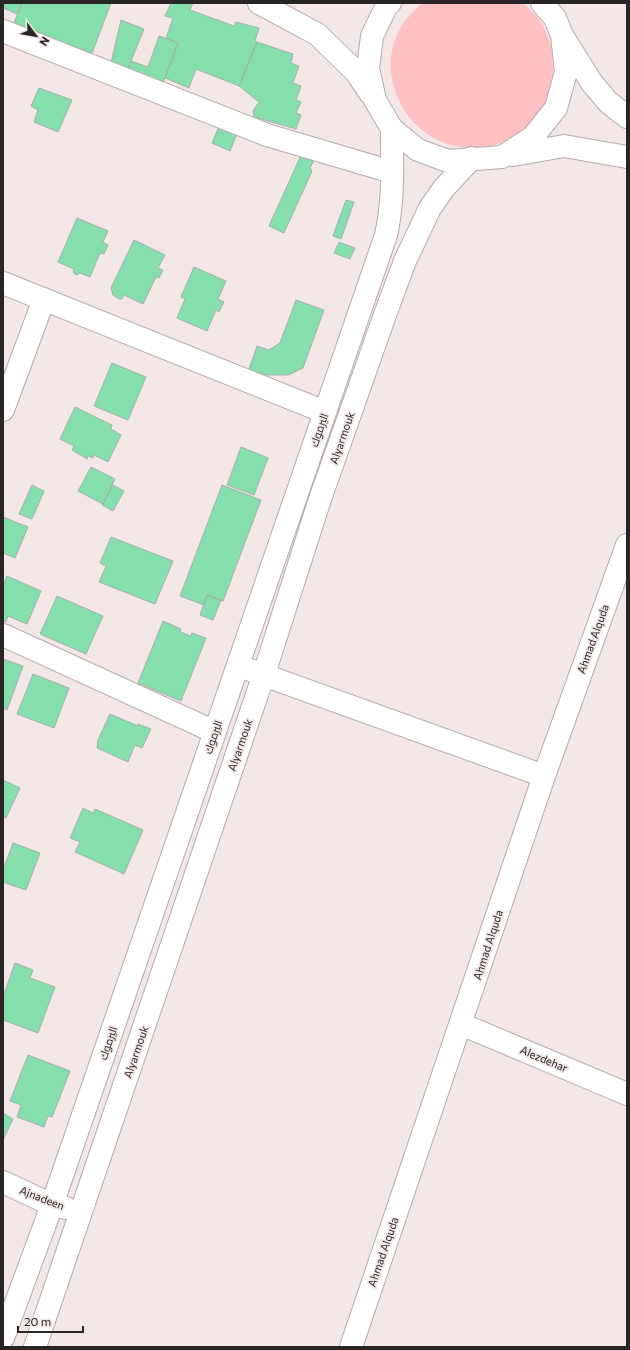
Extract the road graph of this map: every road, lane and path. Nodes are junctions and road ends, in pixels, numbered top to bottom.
1 (259, 3) edge
2 (390, 3) edge
3 (554, 15) edge
4 (3, 31) edge
5 (375, 100) junction
6 (627, 117) edge
7 (392, 129) junction
8 (502, 157) junction
9 (627, 157) edge
10 (472, 158) junction
11 (392, 172) junction
12 (3, 283) edge
13 (44, 299) junction
14 (3, 410) edge
15 (325, 412) junction
16 (627, 545) edge
17 (3, 635) edge
18 (238, 667) junction
19 (264, 674) junction
20 (214, 732) junction
21 (544, 776) junction
22 (462, 1024) junction
23 (627, 1094) edge
24 (3, 1182) edge
25 (52, 1205) junction
26 (81, 1212) junction
27 (3, 1338) edge
28 (36, 1347) edge
29 (351, 1347) edge

1 - 5 street
2 - 5 street
3 - 6 street
3 - 8 street
4 - 11 street
5 - 7 street
7 - 10 street
7 - 11 street, اليرموك
8 - 9 street
8 - 10 street
10 - 19 street, Alyarmouk
11 - 15 street, اليرموك
12 - 13 street
13 - 14 street
13 - 15 street
15 - 18 street, اليرموك
16 - 21 street, Ahmad Alquda
17 - 20 street
18 - 19 street
18 - 20 street, اليرموك
19 - 21 street
19 - 26 street, Alyarmouk
20 - 25 street, اليرموك
21 - 22 street, Ahmad Alquda
22 - 23 street, Alezdehar
22 - 29 street, Ahmad Alquda
24 - 25 street, Ajnadeen
25 - 26 street, Ajnadeen
25 - 27 street, اليرموك
26 - 28 street, Alyarmouk

